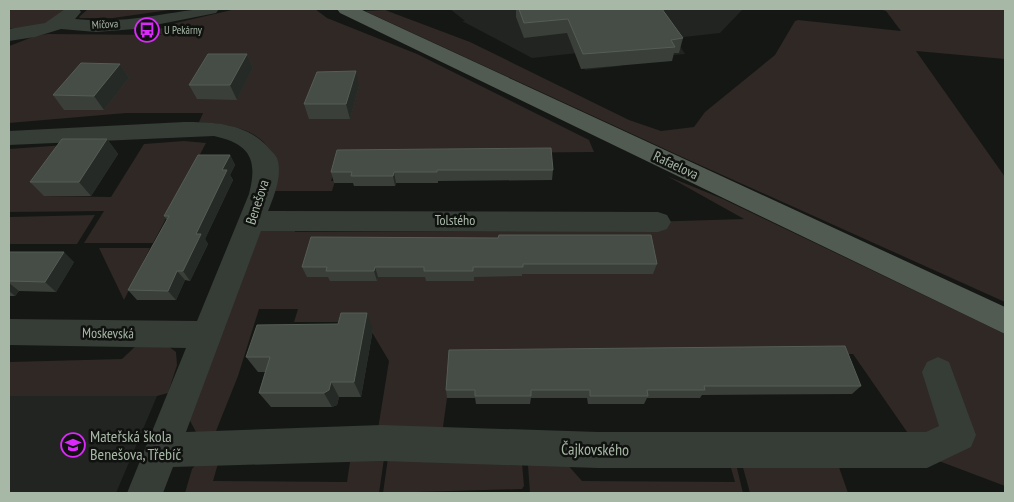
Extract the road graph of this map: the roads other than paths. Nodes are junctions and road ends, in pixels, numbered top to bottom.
1 (74, 9) edge
2 (210, 9) edge
3 (346, 9) edge
4 (59, 23) junction
5 (14, 36) edge
6 (9, 138) edge
7 (252, 221) junction
8 (658, 222) dead end
9 (1005, 321) edge
10 (9, 332) edge
11 (208, 334) junction
12 (938, 372) dead end
13 (162, 450) junction
14 (145, 493) edge

1 - 4 street
2 - 4 street, Míčova
3 - 9 main road, Rafaelova
4 - 5 street
6 - 7 street, Benešova
7 - 8 street, Tolstého
7 - 11 street, Benešova
10 - 11 street, Moskevská
11 - 13 street, Benešova
12 - 13 street, Čajkovského
13 - 14 street, Benešova

